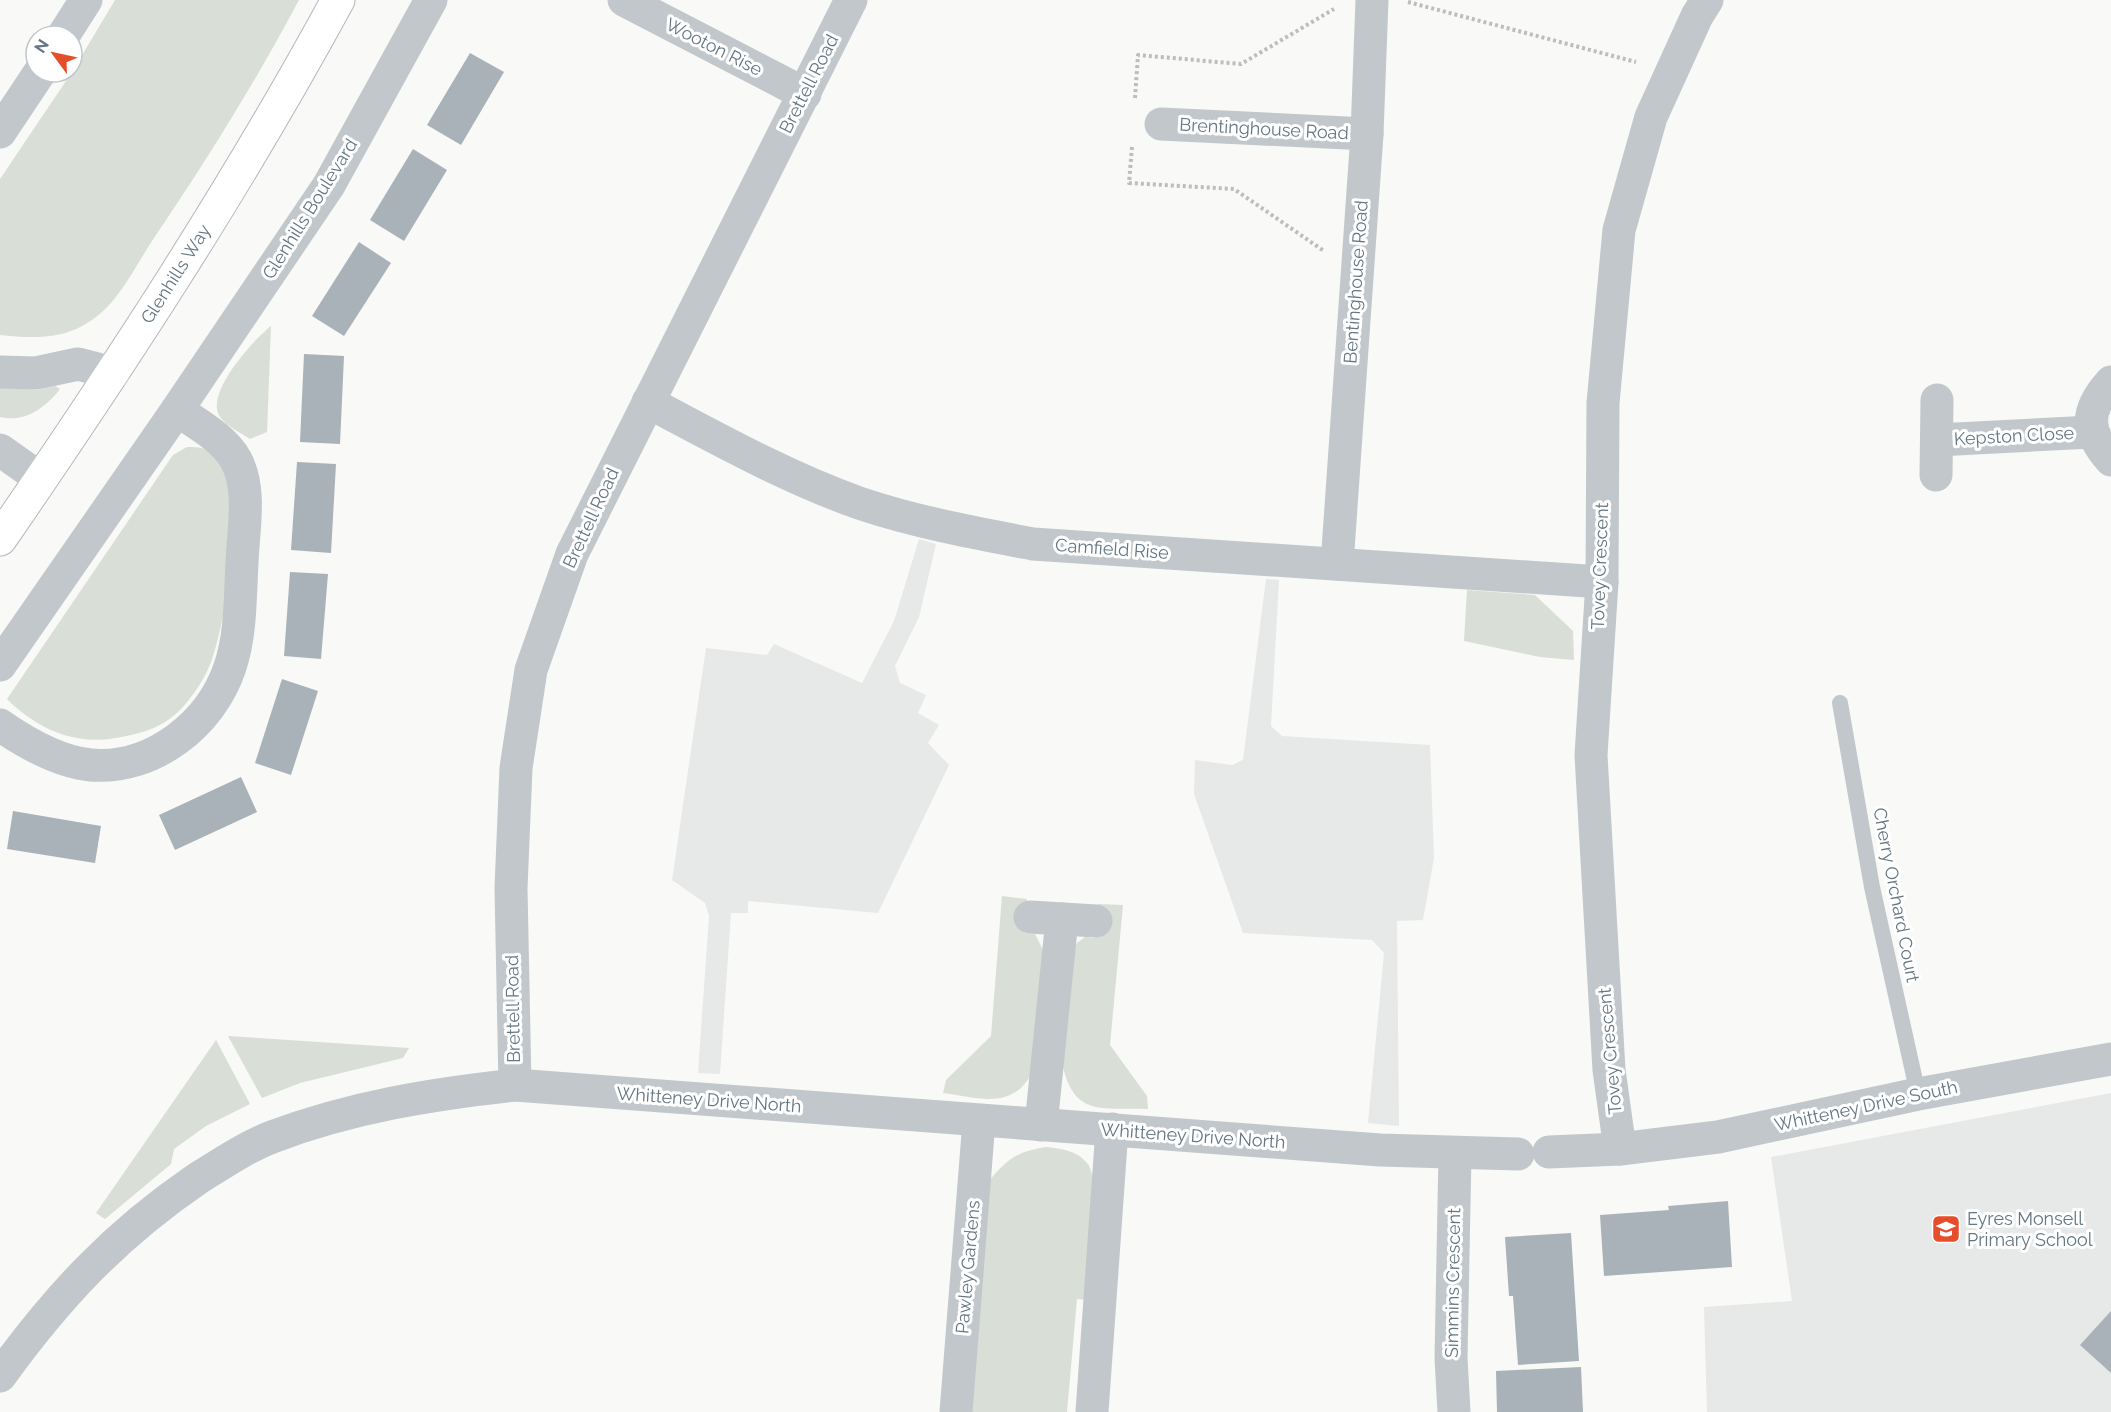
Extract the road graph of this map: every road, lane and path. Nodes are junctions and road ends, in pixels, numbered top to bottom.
1 (86, 0) edge
2 (338, 0) edge
3 (431, 0) edge
4 (624, 0) edge
5 (851, 0) edge
6 (1372, 0) edge
7 (1400, 0) edge
8 (1707, 0) edge
9 (71, 24) edge
10 (1672, 71) junction
11 (32, 84) edge
12 (805, 94) junction
13 (1161, 124) dead end
14 (0, 132) edge
15 (1367, 134) junction
16 (0, 372) edge
17 (113, 373) junction
18 (2111, 382) edge
19 (1937, 400) dead end
20 (648, 402) junction
21 (177, 410) junction
22 (2092, 432) junction
23 (1937, 440) junction
24 (0, 450) edge
25 (2111, 460) edge
26 (1936, 475) dead end
27 (41, 479) junction
28 (0, 539) edge
29 (1337, 564) junction
30 (1602, 582) junction
31 (0, 665) edge
32 (1840, 703) dead end
33 (0, 725) edge
34 (1095, 921) dead end
35 (2111, 1059) edge
36 (515, 1085) junction
37 (1918, 1094) junction
38 (979, 1121) junction
39 (1041, 1125) junction
40 (1112, 1129) junction
41 (1620, 1149) junction
42 (1455, 1153) junction
43 (1533, 1153) joint
44 (0, 1376) edge
45 (956, 1412) edge
46 (1092, 1412) edge
47 (1454, 1412) edge

1 - 9 street
2 - 17 highway, Glenhills Way
3 - 21 street, Glenhills Boulevard
4 - 12 street, Wooton Rise
5 - 12 street, Brettell Road
6 - 15 street, Bentinghouse Road
7 - 10 path
8 - 10 street, Tovey Crescent
10 - 30 street, Tovey Crescent
11 - 14 street
12 - 20 street, Brettell Road
13 - 15 street, Brentinghouse Road
15 - 29 street, Bentinghouse Road
16 - 17 street
17 - 27 highway, Glenhills Way
18 - 22 street, Kepston Close
19 - 23 street, Kepston Close
20 - 29 street, Camfield Rise
20 - 36 street, Brettell Road
21 - 31 street, Glenhills Boulevard
21 - 33 street
22 - 23 street, Kepston Close
22 - 25 street, Kepston Close
23 - 26 street, Kepston Close
24 - 27 street
27 - 28 highway, Glenhills Way
29 - 30 street, Camfield Rise
30 - 41 street, Tovey Crescent
32 - 37 lane, Cherry Orchard Court
34 - 39 street
35 - 37 street, Whitteney Drive South
36 - 38 street, Whitteney Drive North
36 - 44 street, Whitteney Drive North
37 - 41 street, Whitteney Drive South
38 - 39 street, Whitteney Drive North
38 - 45 street, Pawley Gardens
39 - 40 street, Whitteney Drive North
40 - 42 street, Whitteney Drive North
40 - 46 street
41 - 43 street, Whitteney Drive South
42 - 43 street, Whitteney Drive North
42 - 47 street, Simmins Crescent

